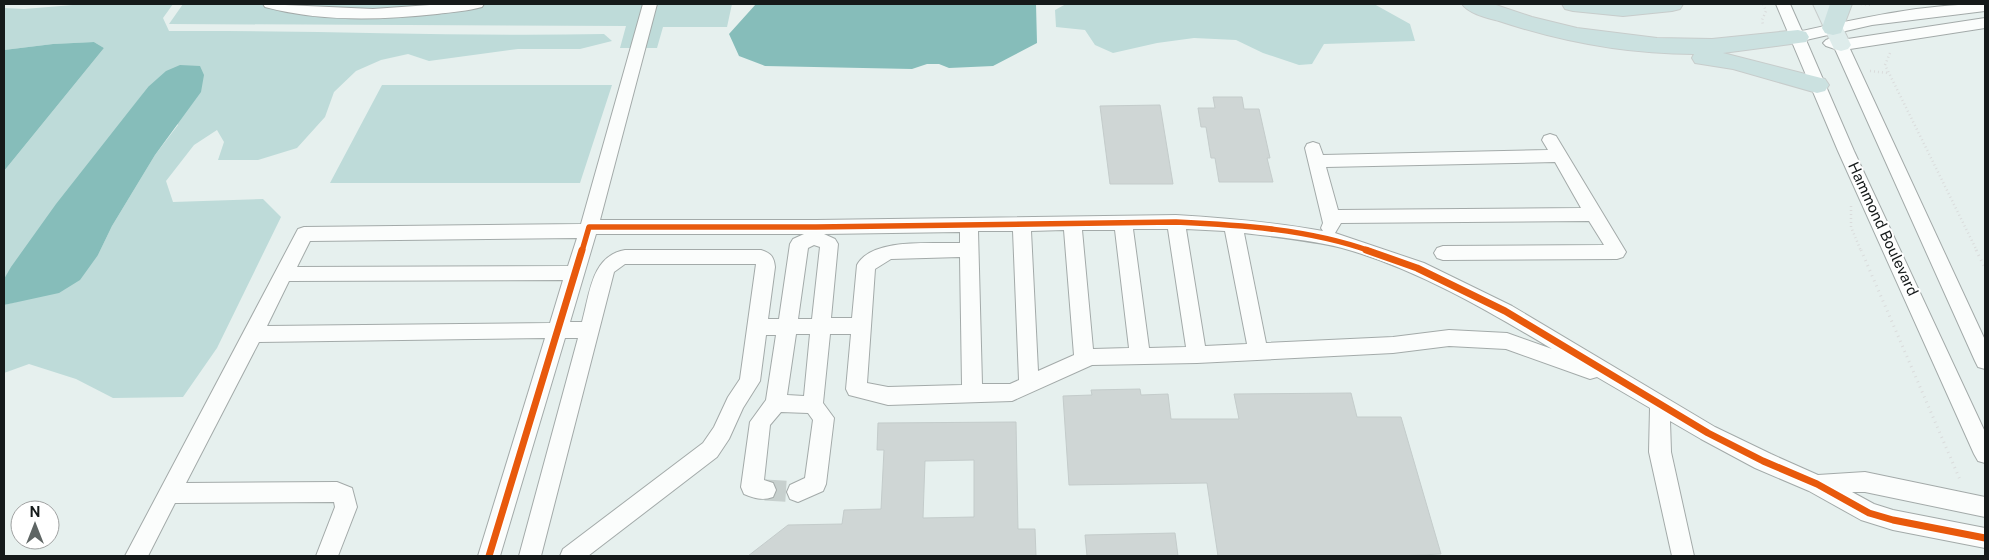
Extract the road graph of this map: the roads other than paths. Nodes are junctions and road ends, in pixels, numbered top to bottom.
1 (270, 4) edge
2 (477, 4) edge
3 (650, 4) edge
4 (1473, 4) edge
5 (1573, 4) edge
6 (1672, 4) edge
7 (1783, 4) edge
8 (1822, 4) edge
9 (1841, 4) edge
10 (1985, 6) edge
11 (1985, 23) edge
12 (1556, 30) junction
13 (1837, 36) junction
14 (1798, 37) junction
15 (1816, 85) junction
16 (1550, 140) dead end
17 (1560, 156) junction
18 (1595, 214) junction
19 (1330, 217) junction
20 (1176, 222) junction
21 (1123, 223) junction
22 (1022, 224) junction
23 (1072, 224) junction
24 (969, 225) junction
25 (1233, 225) junction
26 (589, 229) junction
27 (815, 232) junction
28 (1327, 239) junction
29 (969, 250) junction
30 (1443, 253) dead end
31 (576, 273) junction
32 (283, 274) junction
33 (822, 326) junction
34 (860, 326) junction
35 (757, 327) junction
36 (788, 327) junction
37 (558, 330) junction
38 (590, 330) junction
39 (253, 334) junction
40 (1258, 352) junction
41 (1197, 355) junction
42 (1140, 356) junction
43 (1084, 359) junction
44 (1985, 361) edge
45 (1622, 382) junction
46 (1029, 384) junction
47 (972, 393) junction
48 (776, 404) junction
49 (1660, 404) junction
50 (813, 405) junction
51 (1985, 454) edge
52 (1817, 484) junction
53 (765, 490) dead end
54 (798, 492) tunnel mouth
55 (170, 493) junction
56 (1978, 505) edge
57 (1985, 538) edge
58 (136, 556) edge
59 (327, 556) edge
60 (489, 556) edge
61 (530, 556) edge
62 (571, 556) edge
63 (1683, 556) edge

1 - 2 street
3 - 26 street
4 - 12 highway
5 - 6 highway
7 - 14 street, Hammond Boulevard
8 - 13 main road
9 - 13 highway
10 - 13 street
11 - 13 street
12 - 14 highway
12 - 15 highway
13 - 14 street
13 - 44 street
14 - 15 street, Hammond Boulevard
15 - 51 street, Hammond Boulevard
16 - 17 street
17 - 18 street
17 - 19 street
18 - 19 street
18 - 30 street
19 - 28 street
20 - 21 street
20 - 25 street
20 - 41 street
21 - 23 street
21 - 42 street
22 - 23 street
22 - 24 street
22 - 46 street
23 - 43 street
24 - 27 street
24 - 29 street
25 - 28 street
25 - 40 street
26 - 27 street
26 - 31 street
26 - 32 street
27 - 33 street
27 - 36 street
28 - 45 street
29 - 34 street
29 - 47 street
31 - 32 street
31 - 37 street
32 - 39 street
33 - 34 street
33 - 36 street
33 - 50 street
34 - 47 street
35 - 36 street
35 - 38 street
35 - 62 street
36 - 48 street
37 - 38 street
37 - 39 street
37 - 60 street
38 - 61 street
39 - 55 street
40 - 41 street
40 - 45 street
41 - 42 street
42 - 43 street
43 - 46 street
45 - 49 street
46 - 47 street
48 - 50 street
48 - 53 street
49 - 52 street
49 - 63 street
50 - 54 street
52 - 56 street
52 - 57 street
55 - 58 street
55 - 59 street

